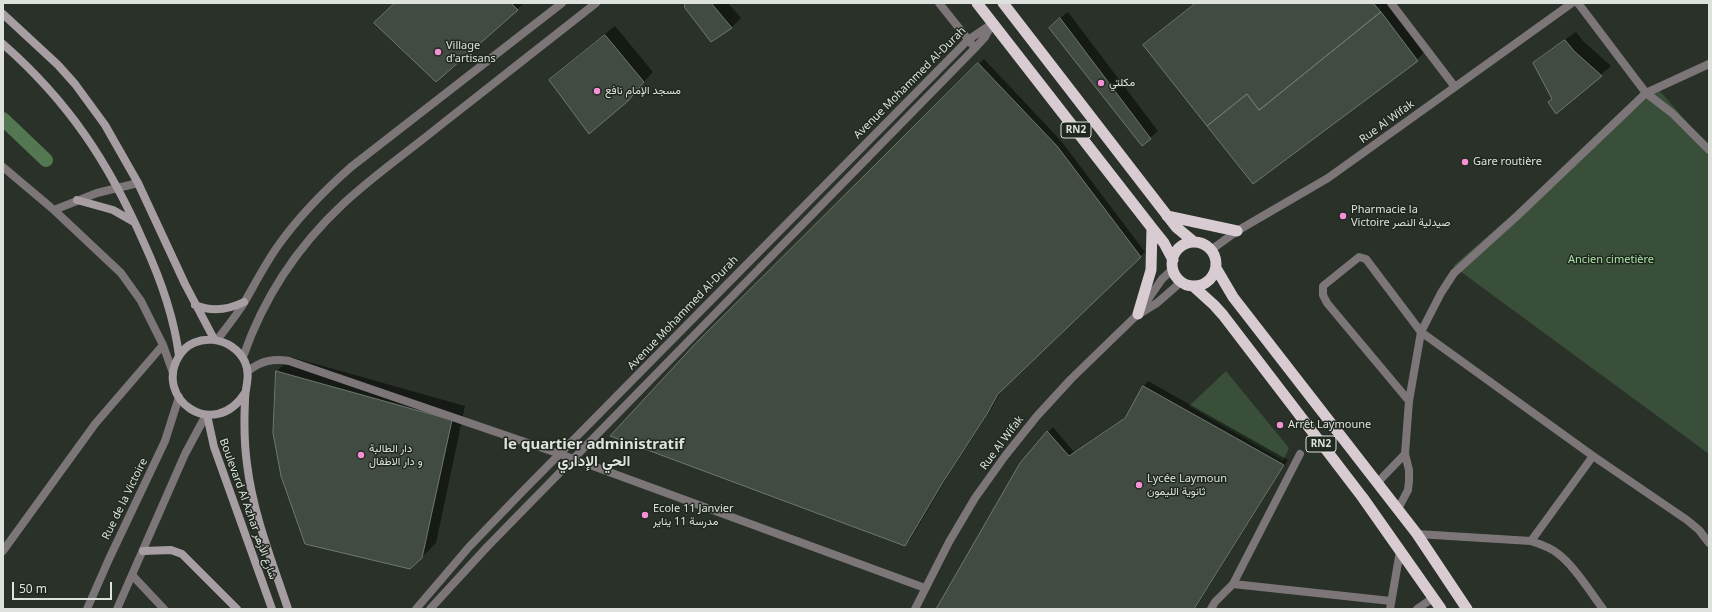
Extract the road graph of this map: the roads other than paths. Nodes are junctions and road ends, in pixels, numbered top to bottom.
1 (562, 3) edge
2 (596, 3) edge
3 (939, 3) edge
4 (977, 3) edge
5 (1003, 3) edge
6 (1391, 3) edge
7 (1572, 3) edge
8 (1578, 3) edge
9 (3, 14) edge
10 (993, 23) junction
11 (968, 40) junction
12 (3, 44) edge
13 (975, 48) junction
14 (1709, 64) edge
15 (1455, 87) junction
16 (1646, 93) junction
17 (862, 146) junction
18 (1709, 150) edge
19 (871, 155) junction
20 (3, 167) edge
21 (138, 183) junction
22 (118, 187) junction
23 (77, 200) junction
24 (54, 210) junction
25 (1168, 216) junction
26 (135, 222) junction
27 (1152, 228) junction
28 (1236, 232) junction
29 (1194, 242) junction
30 (1211, 250) junction
31 (1173, 264) junction
32 (1216, 268) junction
33 (1180, 282) junction
34 (1193, 286) junction
35 (244, 302) junction
36 (195, 305) junction
37 (1138, 314) junction
38 (1421, 332) junction
39 (215, 340) junction
40 (163, 345) junction
41 (179, 356) junction
42 (242, 357) junction
43 (248, 371) junction
44 (173, 373) junction
45 (245, 393) junction
46 (179, 398) junction
47 (1409, 401) junction
48 (206, 415) junction
49 (560, 454) junction
50 (1300, 454) dead end
51 (1405, 454) junction
52 (1593, 456) junction
53 (573, 459) junction
54 (1377, 484) junction
55 (1398, 509) junction
56 (1417, 534) junction
57 (1531, 541) junction
58 (1709, 543) edge
59 (3, 551) edge
60 (143, 551) junction
61 (1400, 551) junction
62 (132, 575) junction
63 (1233, 584) junction
64 (925, 588) junction
65 (1433, 598) junction
66 (1391, 605) edge
67 (87, 609) edge
68 (117, 609) edge
69 (164, 609) edge
70 (237, 609) edge
71 (272, 609) edge
72 (288, 609) edge
73 (416, 609) edge
74 (430, 609) edge
75 (915, 609) edge
76 (1211, 609) edge
77 (1417, 609) edge
78 (1440, 609) edge
79 (1467, 609) edge
80 (1603, 609) edge

1 - 35 street
2 - 42 street
3 - 11 street
4 - 10 highway, RN2
5 - 25 highway, RN2
6 - 15 street
7 - 15 street, Rue Al Wifak
8 - 16 street
9 - 21 main road
10 - 11 street, Avenue Mohammed Al-Durah
10 - 13 street, Avenue Mohammed Al-Durah
10 - 27 highway, RN2
11 - 13 street
11 - 17 street, Avenue Mohammed Al-Durah
12 - 22 main road
13 - 19 street, Avenue Mohammed Al-Durah
14 - 16 street
15 - 28 street, Rue Al Wifak
16 - 18 street
16 - 38 street
17 - 19 street
17 - 49 street, Avenue Mohammed Al-Durah
19 - 53 street, Avenue Mohammed Al-Durah
20 - 24 street
21 - 22 street
21 - 36 main road
22 - 23 street
22 - 26 main road
23 - 24 street
23 - 26 main road
24 - 40 street
25 - 28 highway
25 - 29 highway, RN2
26 - 41 main road
27 - 31 highway, RN2
27 - 37 highway
28 - 30 street, Rue Al Wifak
29 - 30 highway, RN2
29 - 31 highway
30 - 32 highway, RN2
31 - 33 highway, RN2
31 - 37 street, Rue Al Wifak
32 - 34 highway
32 - 54 highway, RN2
33 - 34 highway, RN2
33 - 37 street, Rue Al Wifak
34 - 61 highway, RN2
35 - 36 main road
35 - 39 street
36 - 39 main road
37 - 64 street, Rue Al Wifak
38 - 47 street
38 - 47 street
38 - 52 street
39 - 41 main road
39 - 42 main road
40 - 44 street
40 - 59 street
41 - 44 main road
42 - 43 main road
43 - 45 main road
43 - 49 street
44 - 46 main road
45 - 48 main road
45 - 72 main road, Boulevard Al Azhar شارع الأزهر
46 - 48 main road
46 - 67 street, Rue de la Victoire
47 - 51 street
48 - 60 street
48 - 71 main road, Boulevard Al Azhar شارع الأزهر
49 - 53 street
49 - 73 street, Avenue Mohammed Al-Durah
50 - 63 street
51 - 54 street
51 - 55 street
52 - 57 street
52 - 58 street
53 - 64 street
53 - 74 street, Avenue Mohammed Al-Durah
54 - 55 highway, RN2
55 - 56 highway, RN2
56 - 57 street
56 - 79 highway, RN2
57 - 80 street
60 - 62 street
60 - 70 main road
61 - 65 highway, RN2
61 - 66 street
62 - 68 street
62 - 69 street
63 - 66 street
63 - 76 street
64 - 75 street, Rue Al Wifak
65 - 77 street
65 - 78 highway, RN2

